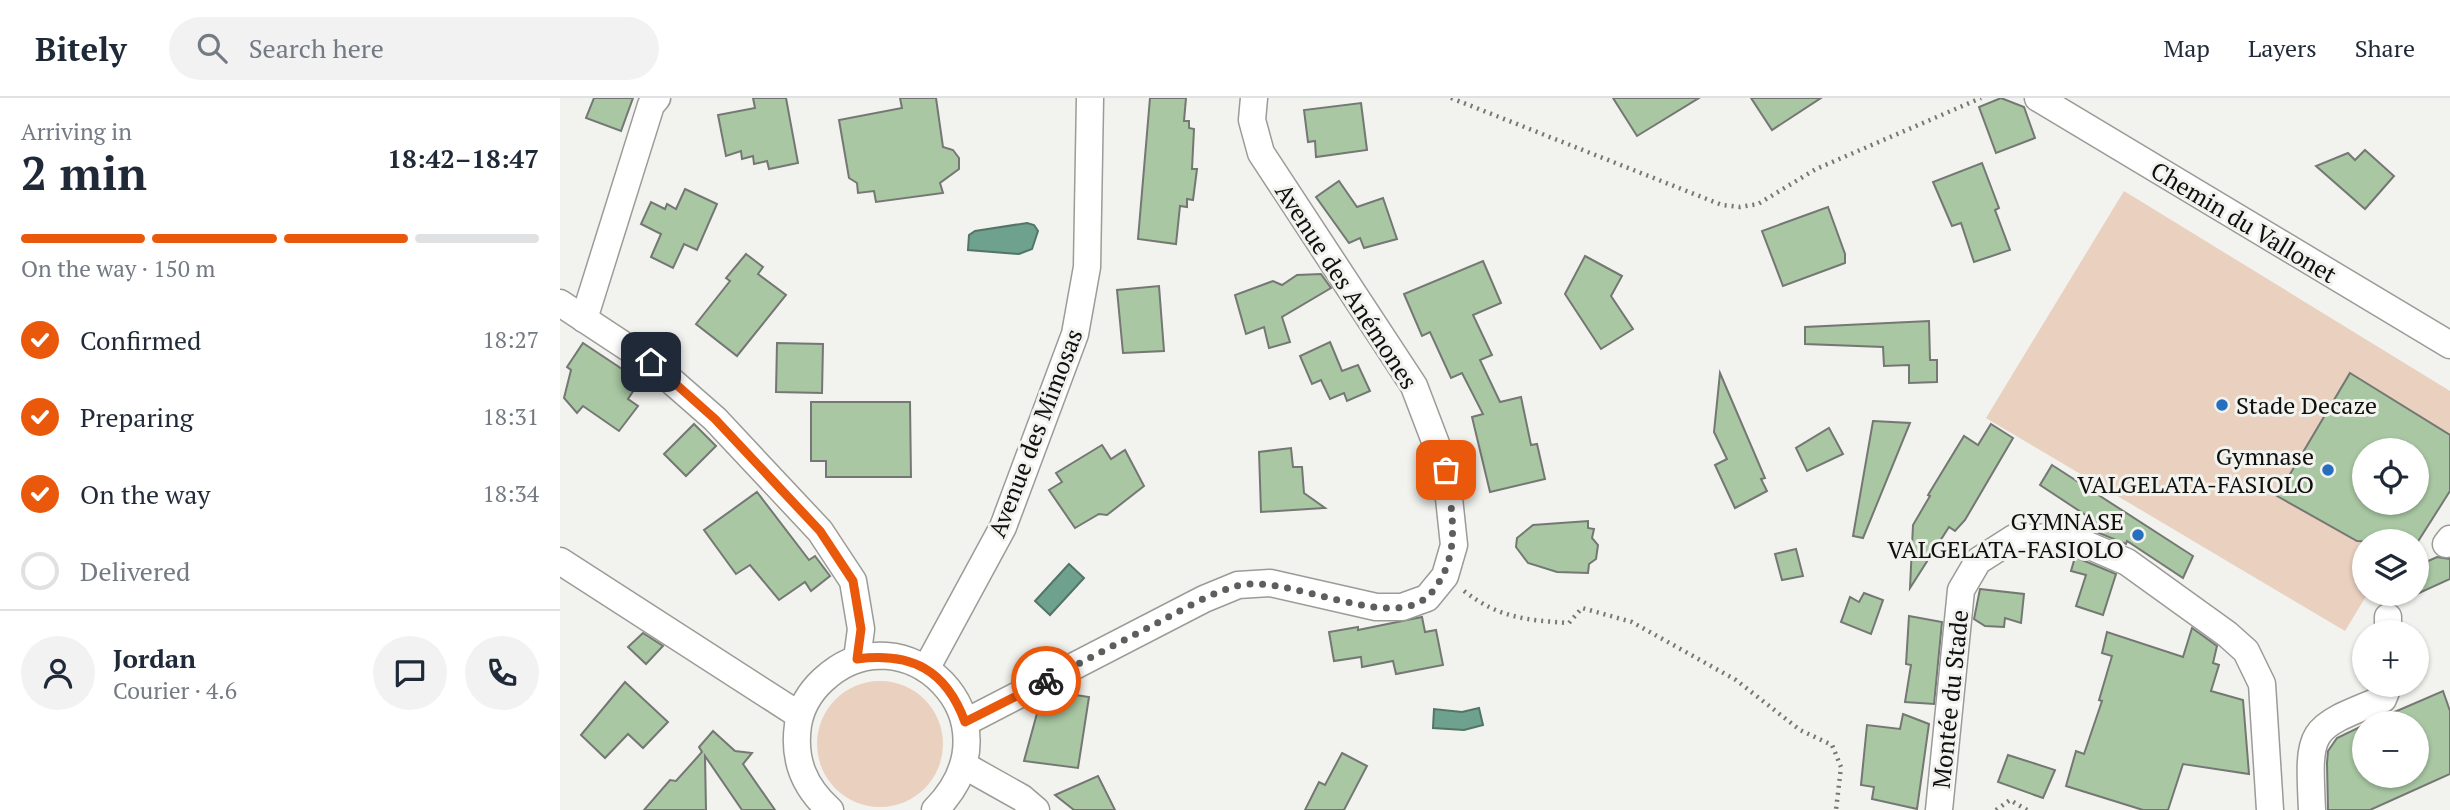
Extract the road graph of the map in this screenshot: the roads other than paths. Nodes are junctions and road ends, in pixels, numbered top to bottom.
1 (657, 98) edge
2 (1090, 98) edge
3 (1254, 98) edge
4 (2039, 98) edge
5 (560, 303) edge
6 (584, 319) junction
7 (2450, 345) edge
8 (560, 561) edge
9 (857, 659) junction
10 (926, 669) junction
11 (2384, 697) edge
12 (799, 715) junction
13 (965, 722) junction
14 (965, 766) junction
15 (830, 810) edge
16 (935, 810) edge
17 (1036, 810) edge
18 (1939, 810) edge
19 (2270, 810) edge
20 (2312, 810) edge

1 - 6 street
2 - 10 street, Avenue des Mimosas
3 - 13 street, Avenue des Anémones
4 - 7 street, Chemin du Vallonet
5 - 6 street
6 - 9 street
8 - 12 street
9 - 10 street
9 - 12 street
10 - 13 street
11 - 20 street
12 - 15 street
13 - 14 street
14 - 16 street
14 - 17 street
18 - 19 street, Montée du Stade

